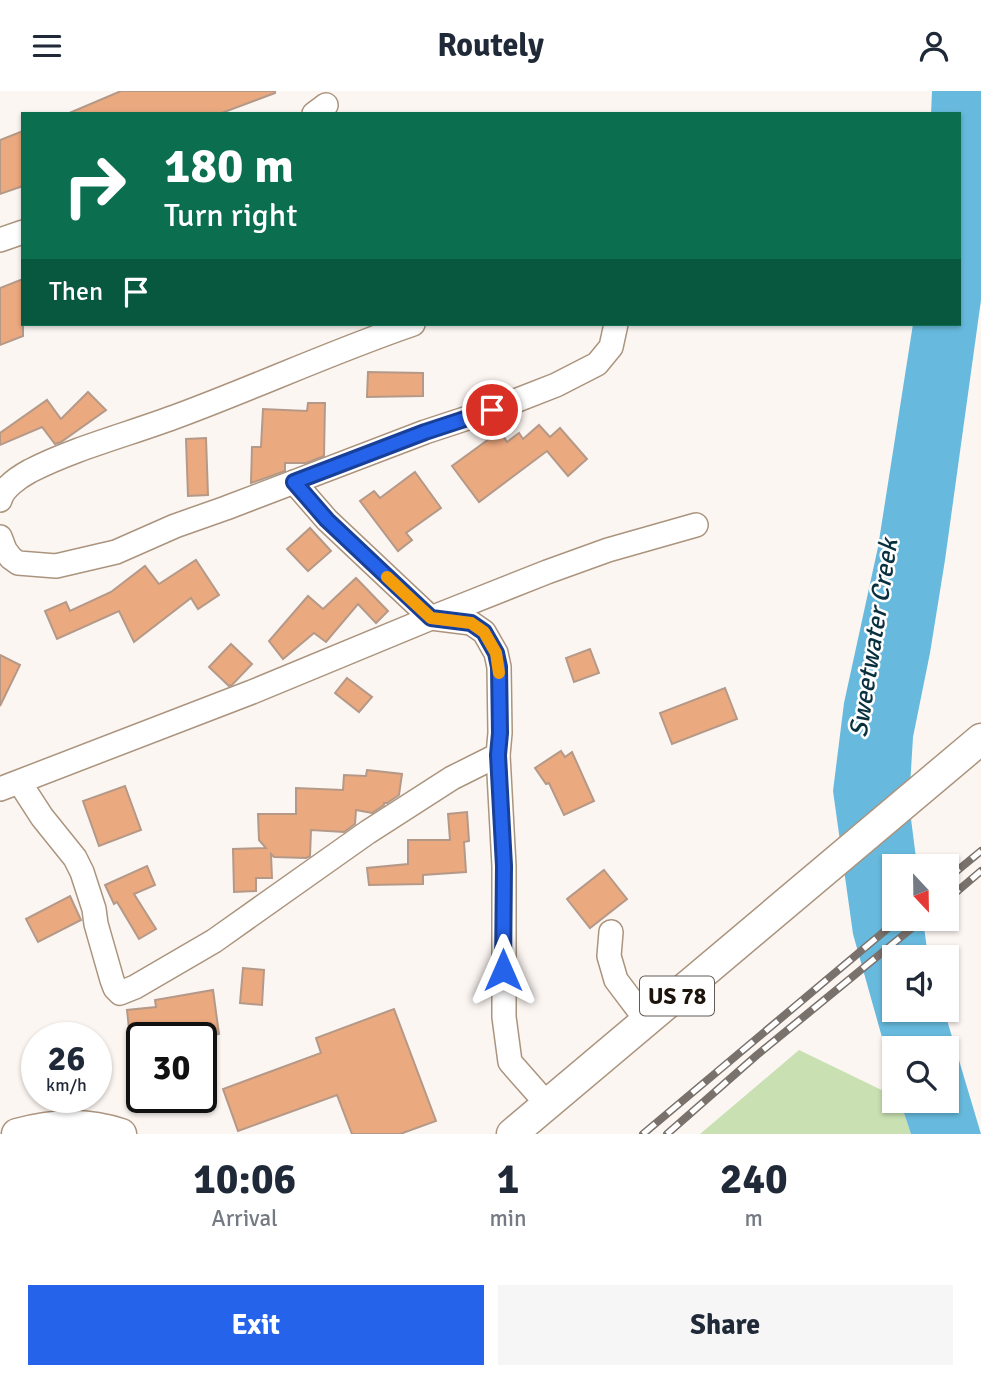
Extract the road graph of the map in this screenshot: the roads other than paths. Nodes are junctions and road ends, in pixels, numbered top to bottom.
1 (21, 233) edge
2 (0, 240) edge
3 (408, 326) edge
4 (616, 326) edge
5 (294, 482) junction
6 (0, 500) edge
7 (696, 525) dead end
8 (0, 537) edge
9 (431, 618) junction
10 (981, 739) edge
11 (498, 755) junction
12 (10, 786) edge
13 (611, 932) dead end
14 (647, 1021) junction
15 (547, 1104) junction
16 (17, 1134) edge
17 (121, 1134) edge
18 (512, 1134) edge

1 - 2 street
3 - 6 street
4 - 5 street
5 - 8 street
5 - 9 street
7 - 9 street
9 - 11 street
9 - 12 street
10 - 14 main road, US 78
11 - 12 street
11 - 15 street
13 - 14 street
14 - 15 main road, US 78
15 - 18 main road, US 78
16 - 17 main road

